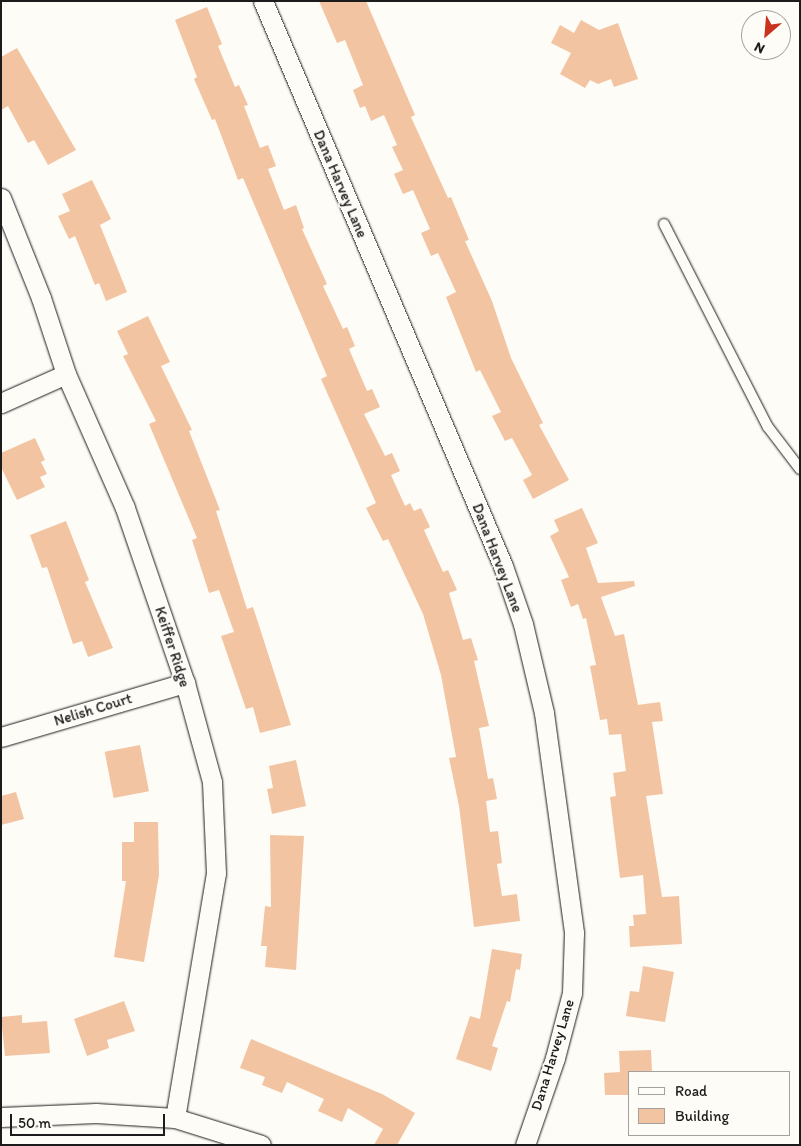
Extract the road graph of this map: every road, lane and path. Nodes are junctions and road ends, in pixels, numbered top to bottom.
1 (263, 1) edge
2 (1, 198) edge
3 (664, 224) dead end
4 (66, 374) junction
5 (1, 404) edge
6 (800, 469) edge
7 (185, 683) junction
8 (1, 738) edge
9 (1, 1117) edge
10 (175, 1118) junction
11 (261, 1145) edge
12 (526, 1145) edge

1 - 12 street, Dana Harvey Lane
2 - 4 street, Keiffer Ridge
3 - 6 lane
4 - 5 street
4 - 7 street, Keiffer Ridge
7 - 8 street, Nelish Court
7 - 10 street, Keiffer Ridge
9 - 10 street
10 - 11 street

